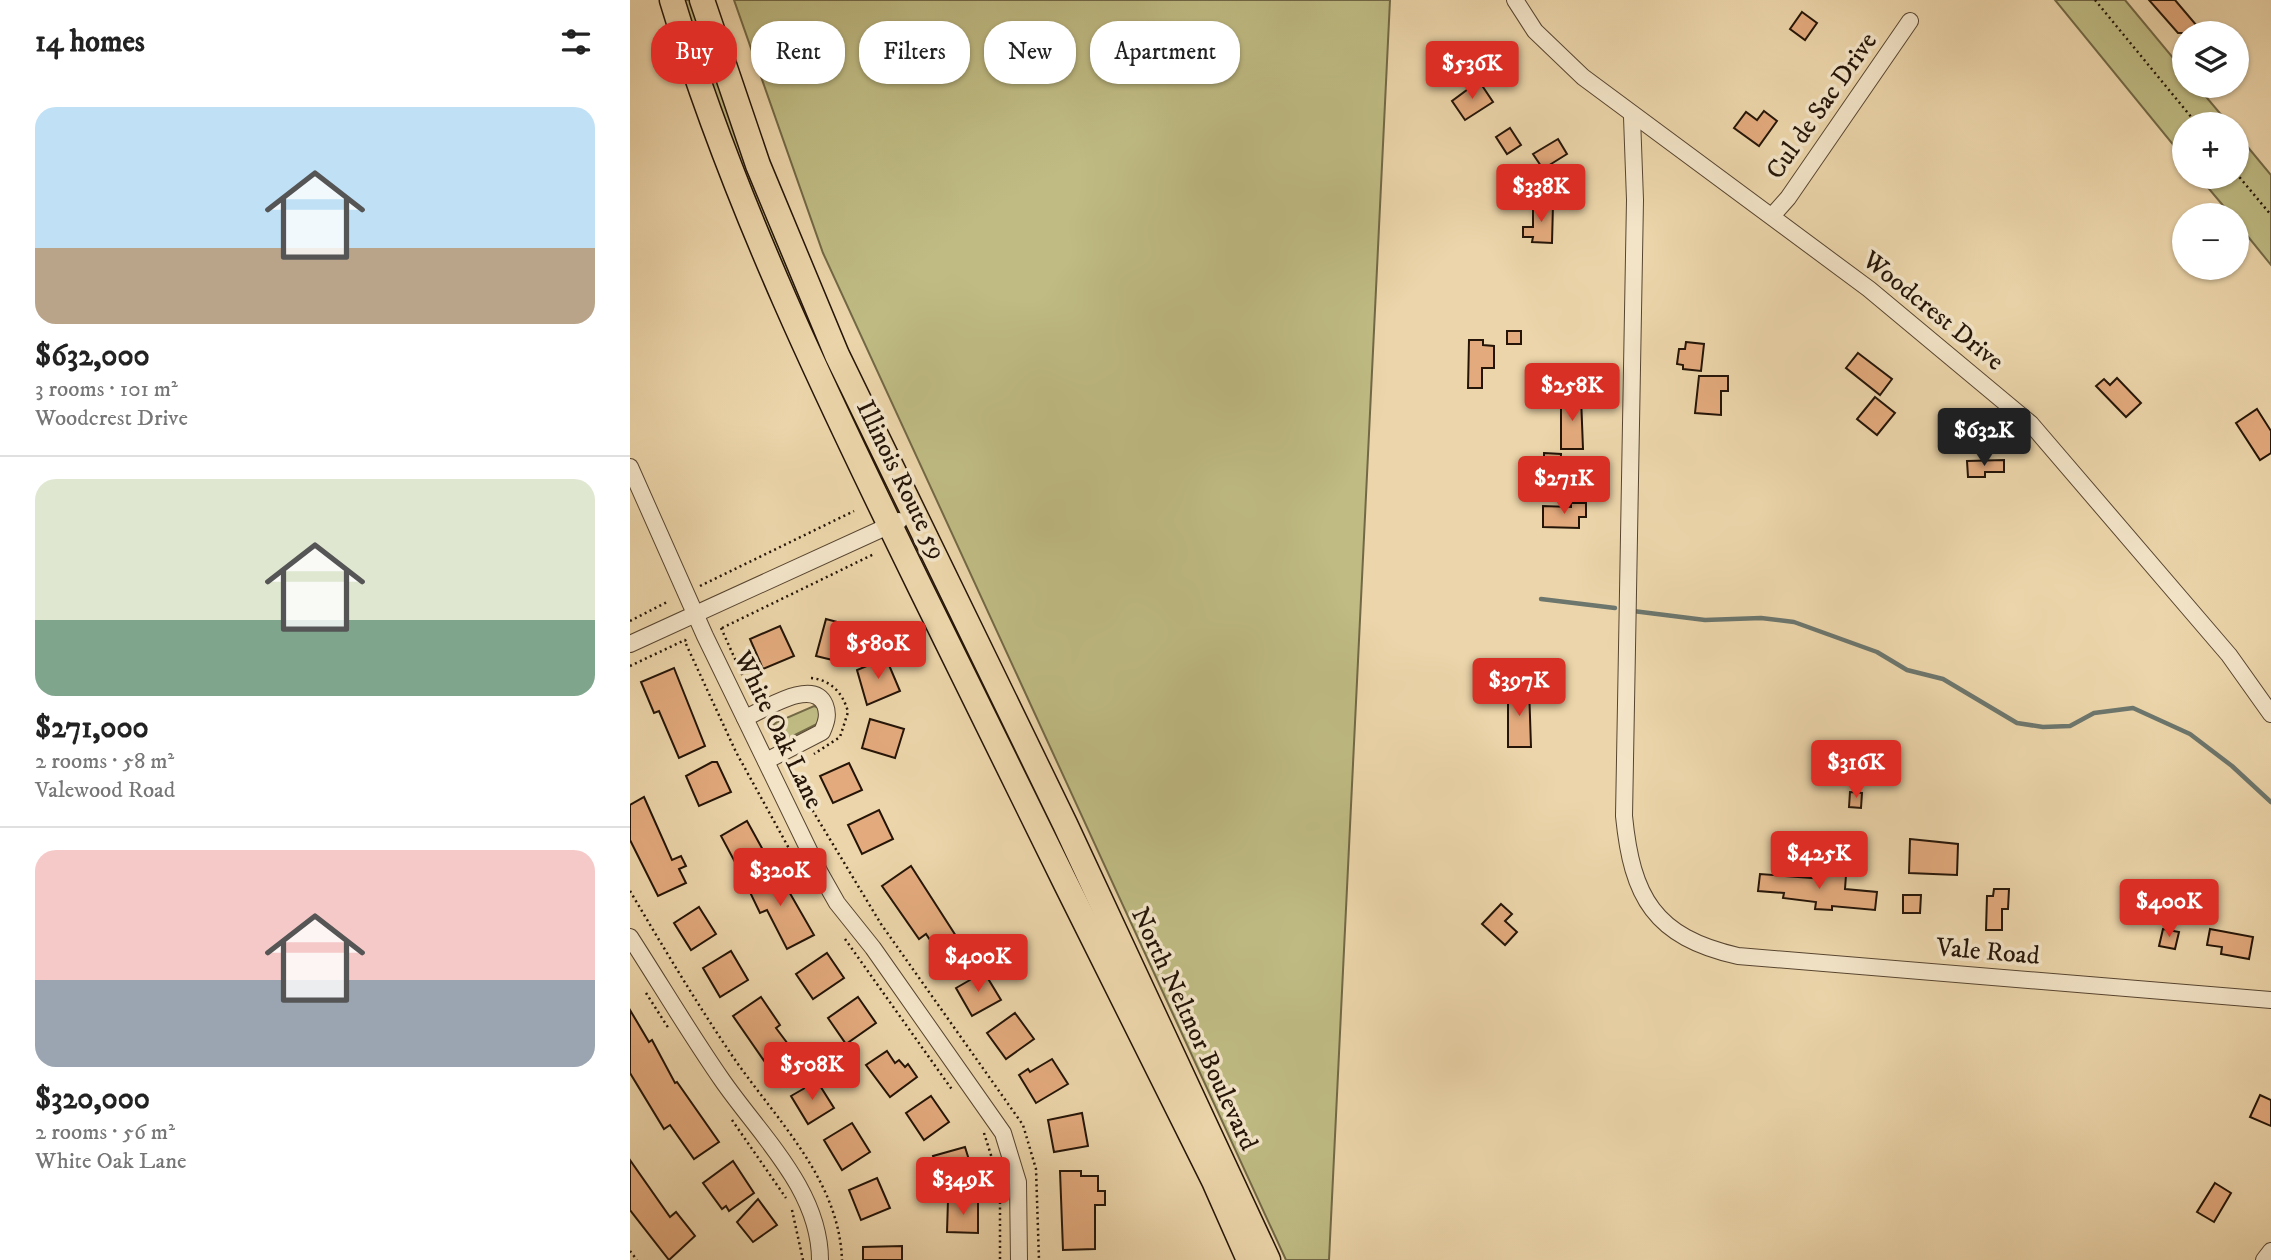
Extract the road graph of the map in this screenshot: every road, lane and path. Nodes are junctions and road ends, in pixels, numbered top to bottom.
1 (672, 0) edge
2 (702, 0) edge
3 (1515, 0) edge
4 (2095, 0) edge
5 (1910, 22) dead end
6 (2187, 112) edge
7 (1632, 117) junction
8 (2249, 189) edge
9 (2271, 215) edge
10 (1772, 216) junction
11 (630, 467) edge
12 (854, 511) dead end
13 (915, 514) junction
14 (890, 526) junction
15 (874, 554) dead end
16 (694, 589) dead end
17 (669, 601) dead end
18 (695, 613) junction
19 (630, 621) edge
20 (721, 628) junction
21 (716, 631) dead end
22 (694, 641) dead end
23 (630, 644) edge
24 (630, 666) edge
25 (803, 679) dead end
26 (755, 702) dead end
27 (2271, 714) edge
28 (745, 718) junction
29 (812, 755) dead end
30 (766, 761) junction
31 (787, 767) dead end
32 (1065, 824) joint
33 (630, 891) edge
34 (630, 937) edge
35 (1110, 972) joint
36 (643, 988) dead end
37 (2271, 1000) edge
38 (671, 1032) dead end
39 (731, 1119) dead end
40 (786, 1198) dead end
41 (792, 1209) dead end
42 (630, 1251) edge
43 (2271, 1251) edge
44 (637, 1260) edge
45 (803, 1260) edge
46 (820, 1260) edge
47 (842, 1260) edge
48 (1018, 1260) edge
49 (1039, 1260) edge
50 (1248, 1260) edge
51 (1268, 1260) edge
52 (2264, 1260) edge

1 - 14 main road, Illinois Route 59
2 - 13 main road, Illinois Route 59
3 - 7 street, Woodcrest Drive
4 - 6 path
5 - 10 street, Cul de Sac Drive
7 - 10 street, Woodcrest Drive
7 - 37 street, Vale Road
8 - 9 path
10 - 27 street, Woodcrest Drive
11 - 18 street, White Oak Lane
12 - 16 path
13 - 14 street
13 - 32 main road, Illinois Route 59
14 - 18 street
14 - 35 main road, Illinois Route 59
15 - 20 path
17 - 19 path
18 - 23 street
18 - 28 street, White Oak Lane
20 - 21 path
20 - 26 path
22 - 24 path
25 - 29 path
28 - 30 street, White Oak Lane
28 - 30 street
30 - 48 street, White Oak Lane
31 - 49 path
32 - 51 main road, North Neltnor Boulevard
33 - 47 path
34 - 46 street
35 - 50 main road, North Neltnor Boulevard
36 - 38 path
39 - 40 path
41 - 45 path
42 - 44 path
43 - 52 street

